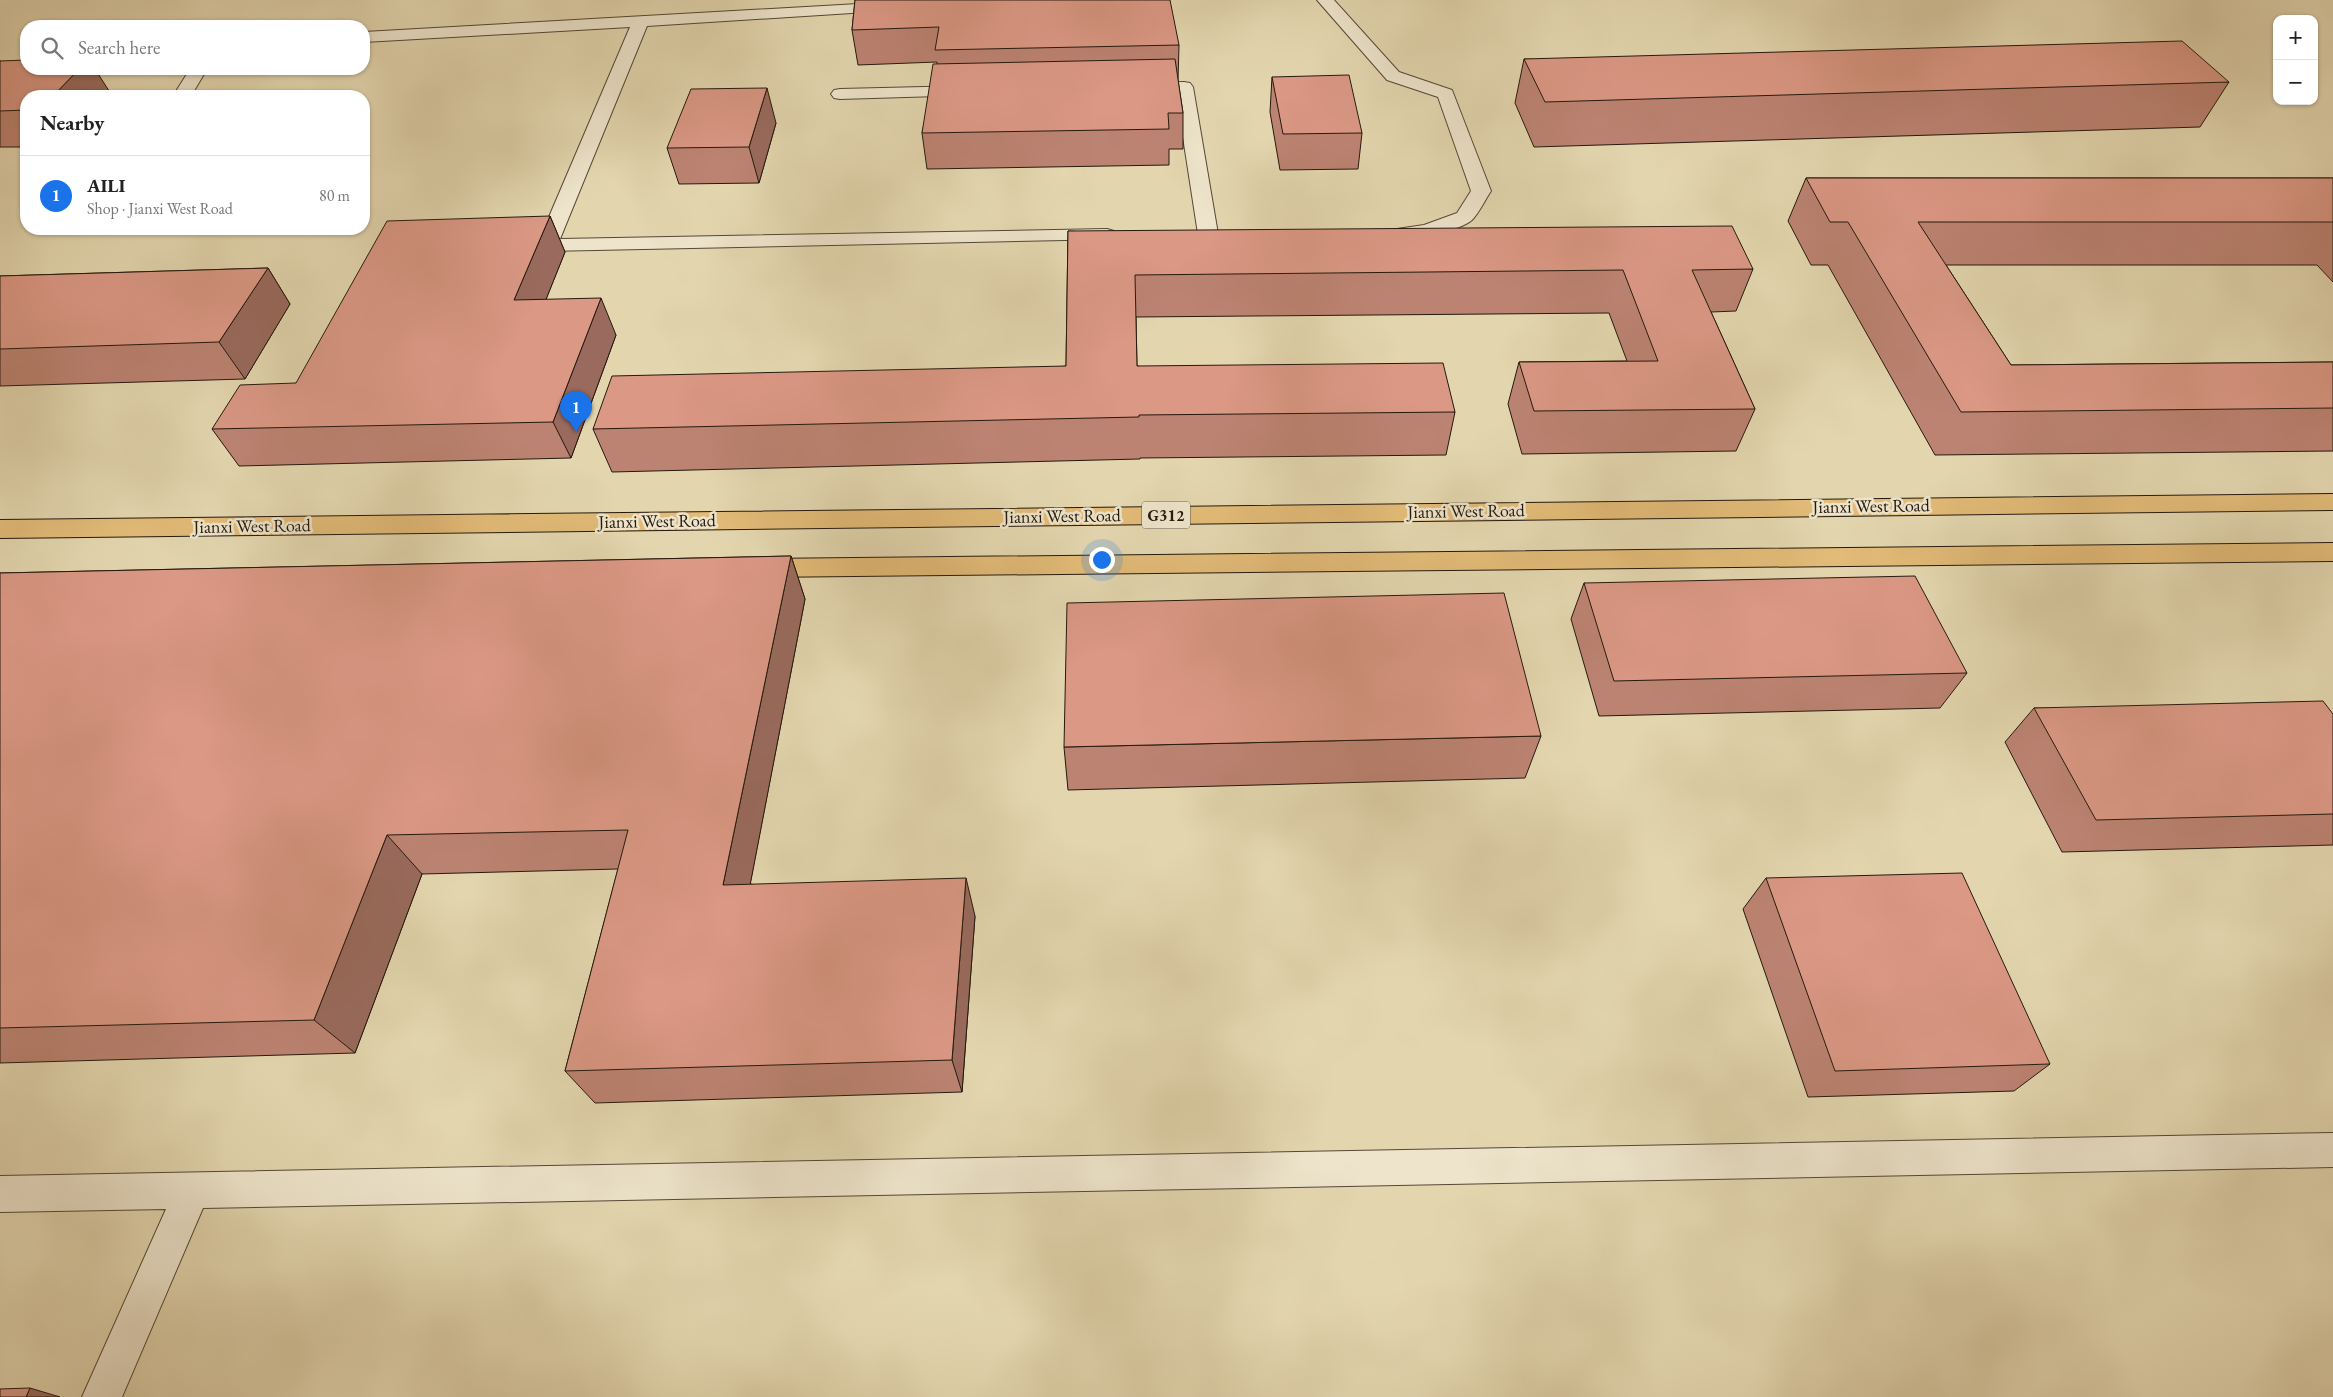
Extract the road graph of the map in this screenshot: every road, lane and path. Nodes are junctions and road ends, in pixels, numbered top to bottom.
1 (1325, 0) edge
2 (905, 6) edge
3 (641, 20) junction
4 (370, 38) edge
5 (194, 75) edge
6 (1125, 88) edge
7 (186, 90) edge
8 (987, 91) edge
9 (840, 94) dead end
10 (1188, 234) edge
11 (1129, 235) edge
12 (1380, 235) edge
13 (2333, 502) edge
14 (0, 529) edge
15 (2333, 552) edge
16 (738, 568) edge
17 (2333, 1150) edge
18 (193, 1190) junction
19 (0, 1194) edge
20 (102, 1397) edge

1 - 12 lane
2 - 3 lane
3 - 4 lane
3 - 11 lane
5 - 7 lane
6 - 10 lane
8 - 9 lane
13 - 14 highway, Jianxi West Road / G312
15 - 16 highway
17 - 18 lane
18 - 19 lane
18 - 20 lane

